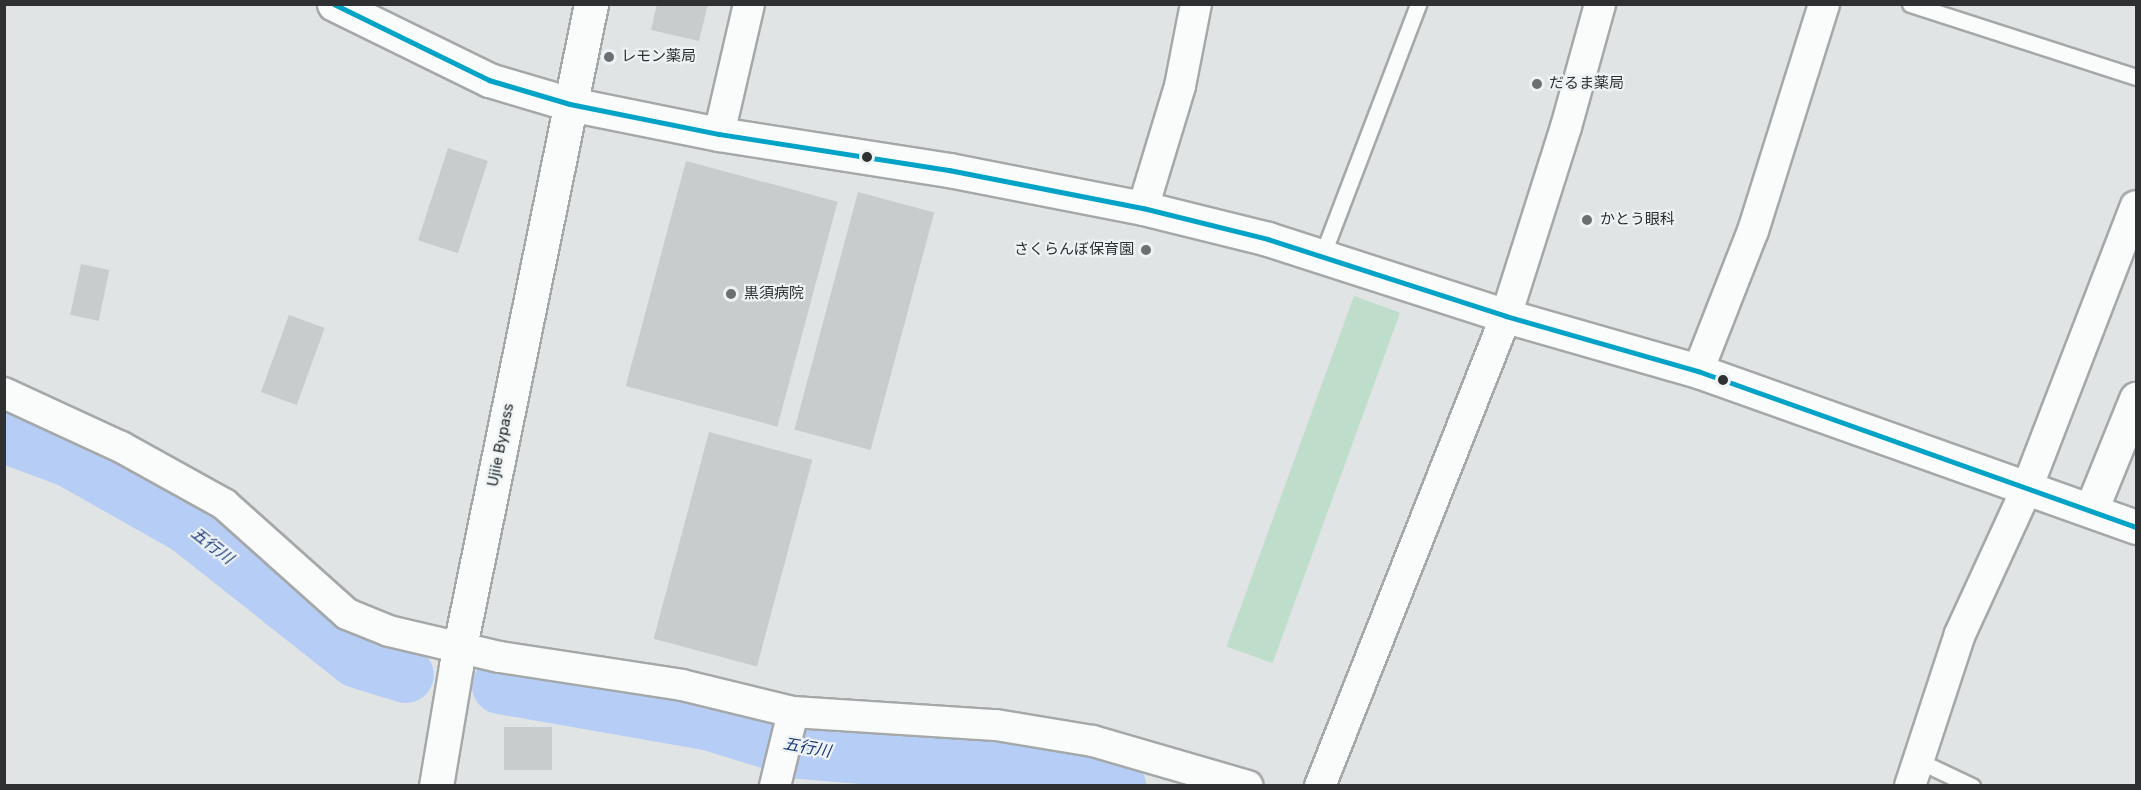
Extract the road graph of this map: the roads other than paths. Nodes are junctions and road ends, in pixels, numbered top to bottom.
1 (334, 4) edge
2 (591, 4) edge
3 (749, 4) edge
4 (1196, 4) edge
5 (1418, 4) edge
6 (1600, 4) edge
7 (1824, 4) edge
8 (1910, 4) edge
9 (373, 14) edge
10 (2136, 77) edge
11 (570, 104) junction
12 (719, 134) junction
13 (2136, 206) edge
14 (1143, 208) junction
15 (1322, 256) junction
16 (1506, 316) junction
17 (1698, 371) junction
18 (4, 393) edge
19 (2136, 399) edge
20 (2027, 488) junction
21 (2091, 510) junction
22 (2136, 527) edge
23 (460, 648) junction
24 (791, 718) junction
25 (1915, 773) edge
26 (777, 775) edge
27 (436, 786) edge
28 (1248, 786) edge
29 (1320, 786) edge
30 (1972, 786) edge

1 - 9 main road
2 - 11 main road, Ujiie Bypass
3 - 12 street
4 - 14 street
5 - 15 lane
6 - 16 street
7 - 17 street
8 - 10 lane
9 - 11 main road
11 - 12 main road
11 - 23 main road, Ujiie Bypass
12 - 14 main road
13 - 20 street
14 - 15 main road
15 - 16 main road
16 - 17 main road
16 - 29 street
17 - 20 main road
18 - 23 street
19 - 21 main road
20 - 21 main road
20 - 25 street
21 - 22 main road
23 - 24 street
23 - 27 main road, Ujiie Bypass
24 - 26 street
24 - 28 street
25 - 30 lane

